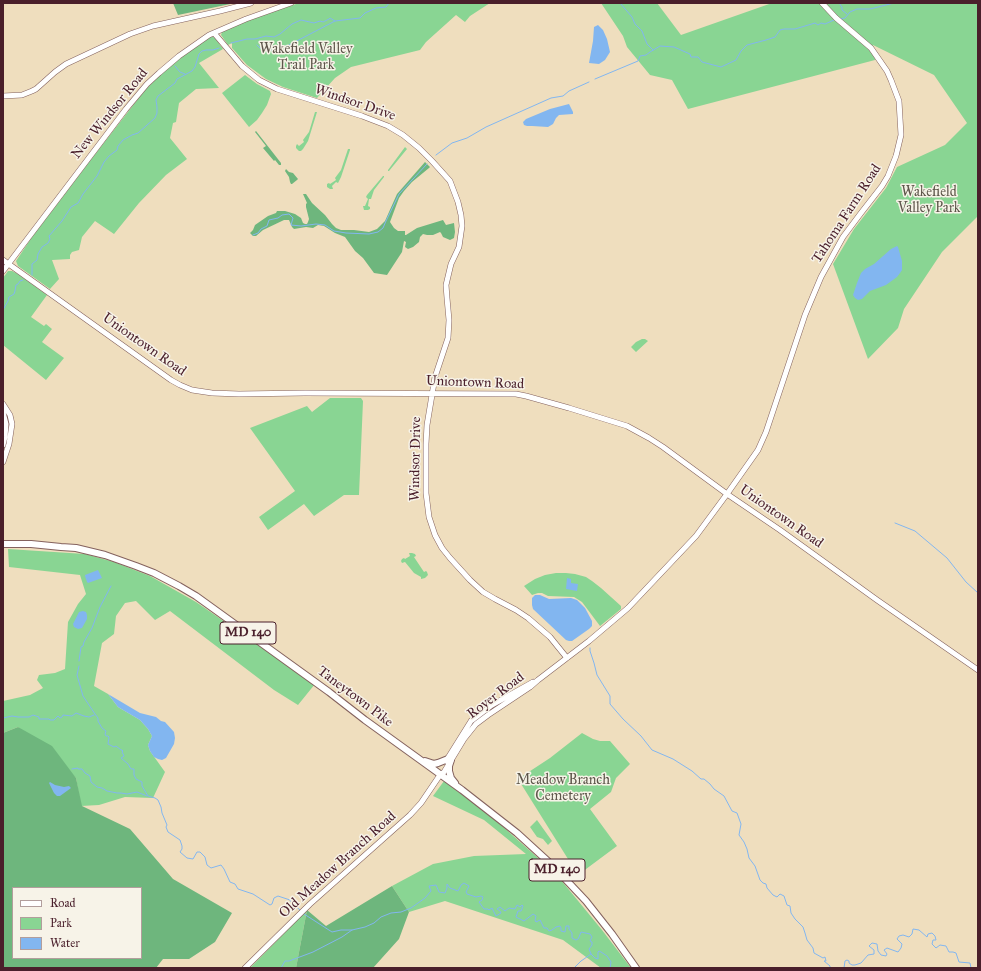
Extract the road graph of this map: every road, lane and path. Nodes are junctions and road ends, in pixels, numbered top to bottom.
1 (251, 3) edge
2 (291, 3) edge
3 (822, 3) edge
4 (214, 33) junction
5 (3, 96) edge
6 (3, 260) edge
7 (8, 264) junction
8 (3, 271) edge
9 (432, 394) junction
10 (3, 404) edge
11 (3, 412) edge
12 (3, 445) edge
13 (3, 462) edge
14 (727, 494) junction
15 (3, 544) edge
16 (567, 658) junction
17 (978, 670) edge
18 (415, 756) junction
19 (450, 759) junction
20 (440, 775) junction
21 (462, 790) junction
22 (245, 968) edge
23 (636, 968) edge

1 - 5 street
2 - 4 street, New Windsor Road
3 - 14 street, Tahoma Farm Road
4 - 7 street, New Windsor Road
4 - 9 street, Windsor Drive
6 - 7 street, Uniontown Road
7 - 8 street, New Windsor Road
7 - 9 street, Uniontown Road
9 - 14 street, Uniontown Road
9 - 16 street, Windsor Drive
10 - 13 street
11 - 12 street
14 - 16 street, Royer Road
14 - 17 street, Uniontown Road
15 - 18 highway, Taneytown Pike / MD 140
16 - 19 street, Royer Road
18 - 19 highway
18 - 20 highway, Taneytown Pike / MD 140
19 - 20 street, Royer Road
19 - 21 highway
20 - 21 highway, Taneytown Pike / MD 140
20 - 22 street, Old Meadow Branch Road
21 - 23 highway, Taneytown Pike / MD 140

